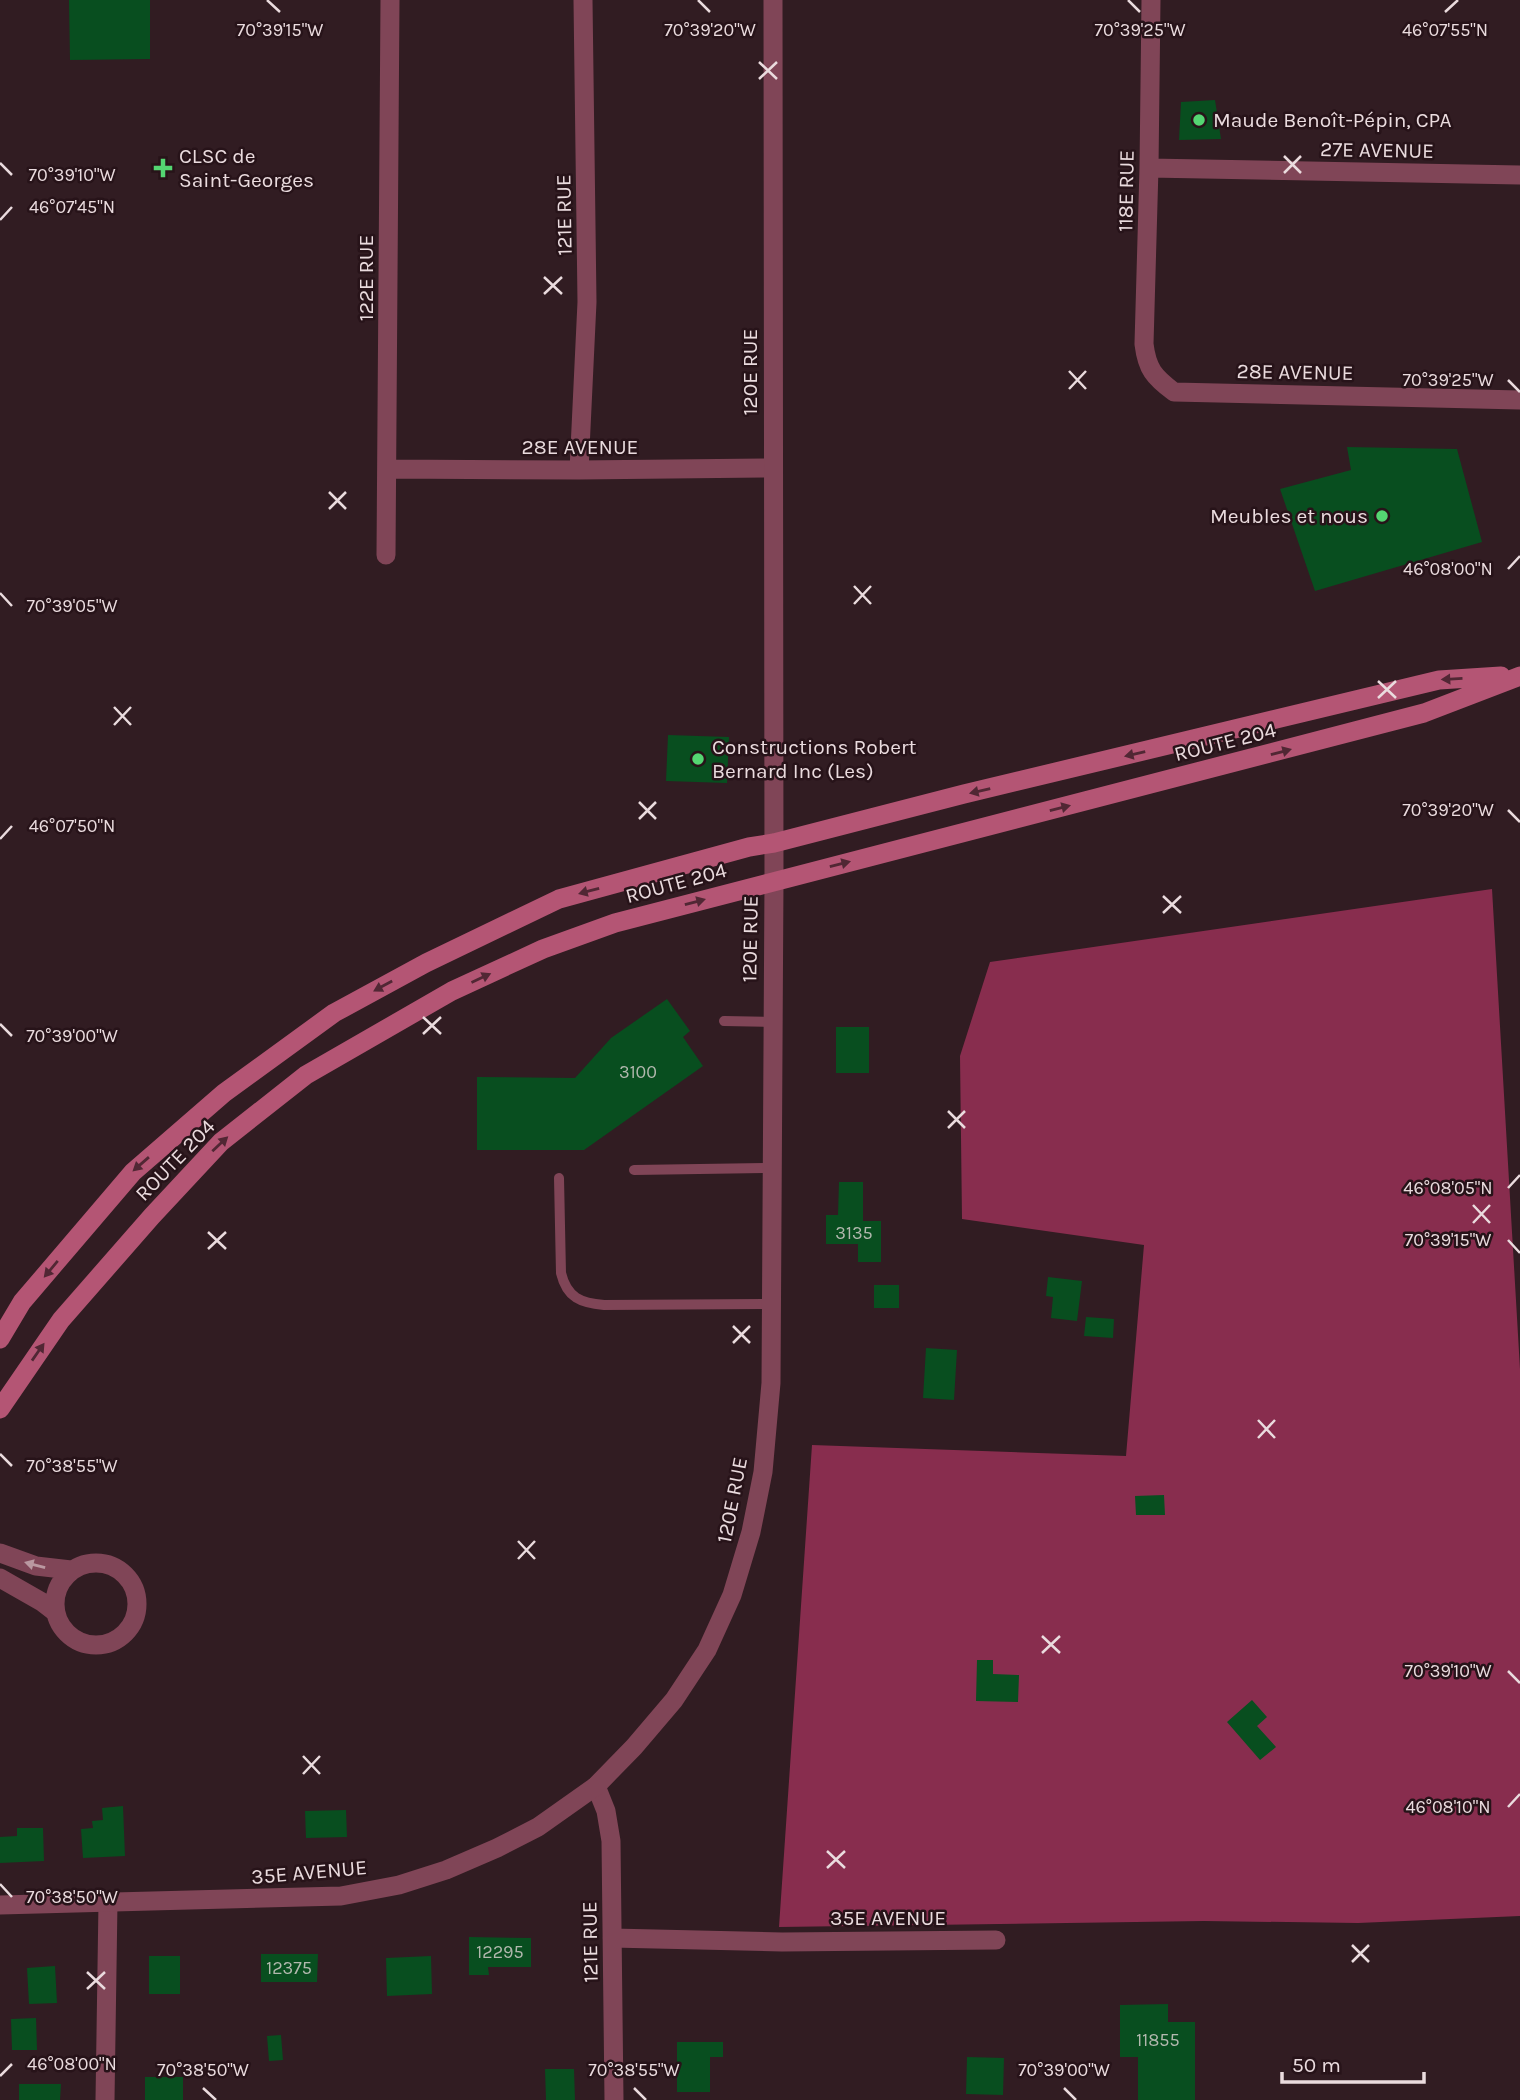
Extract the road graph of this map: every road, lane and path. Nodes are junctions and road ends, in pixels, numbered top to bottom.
1 (390, 0) edge
2 (583, 0) edge
3 (773, 0) edge
4 (1151, 0) edge
5 (1149, 168) junction
6 (1520, 174) edge
7 (1158, 380) joint
8 (1520, 400) edge
9 (772, 468) junction
10 (388, 469) junction
11 (579, 470) junction
12 (387, 555) dead end
13 (1520, 676) edge
14 (774, 843) junction
15 (774, 881) junction
16 (724, 1021) dead end
17 (772, 1022) junction
18 (772, 1168) junction
19 (634, 1170) dead end
20 (559, 1178) dead end
21 (772, 1304) junction
22 (0, 1339) edge
23 (0, 1409) edge
24 (0, 1553) edge
25 (71, 1570) junction
26 (0, 1578) edge
27 (55, 1612) junction
28 (596, 1786) junction
29 (108, 1902) junction
30 (0, 1905) edge
31 (612, 1938) junction
32 (996, 1940) dead end
33 (105, 2100) edge
34 (614, 2100) edge

1 - 10 street, 122E RUE
2 - 11 street, 121E RUE
3 - 9 street, 120E RUE
4 - 5 street, 118E RUE
5 - 6 street, 27E AVENUE
5 - 7 street, 118E RUE
7 - 8 street, 28E AVENUE
9 - 11 street, 28E AVENUE
9 - 14 street, 120E RUE
10 - 11 street, 28E AVENUE
10 - 12 street, 122E RUE
13 -> 14 main road, ROUTE 204
15 -> 13 main road, ROUTE 204
14 - 15 street, 120E RUE
14 -> 22 main road, ROUTE 204
15 - 17 street, 120E RUE
23 -> 15 main road, ROUTE 204
16 - 17 lane
17 - 18 street, 120E RUE
18 - 19 lane
18 - 21 street, 120E RUE
20 - 21 lane
21 - 28 street, 120E RUE
25 -> 24 street
25 - 27 street
25 - 27 street
26 - 27 street
28 - 29 street, 35E AVENUE
28 - 31 street, 121E RUE
29 - 30 street, 35E AVENUE
29 - 33 street
31 - 32 street, 35E AVENUE
31 - 34 street, 121E RUE

